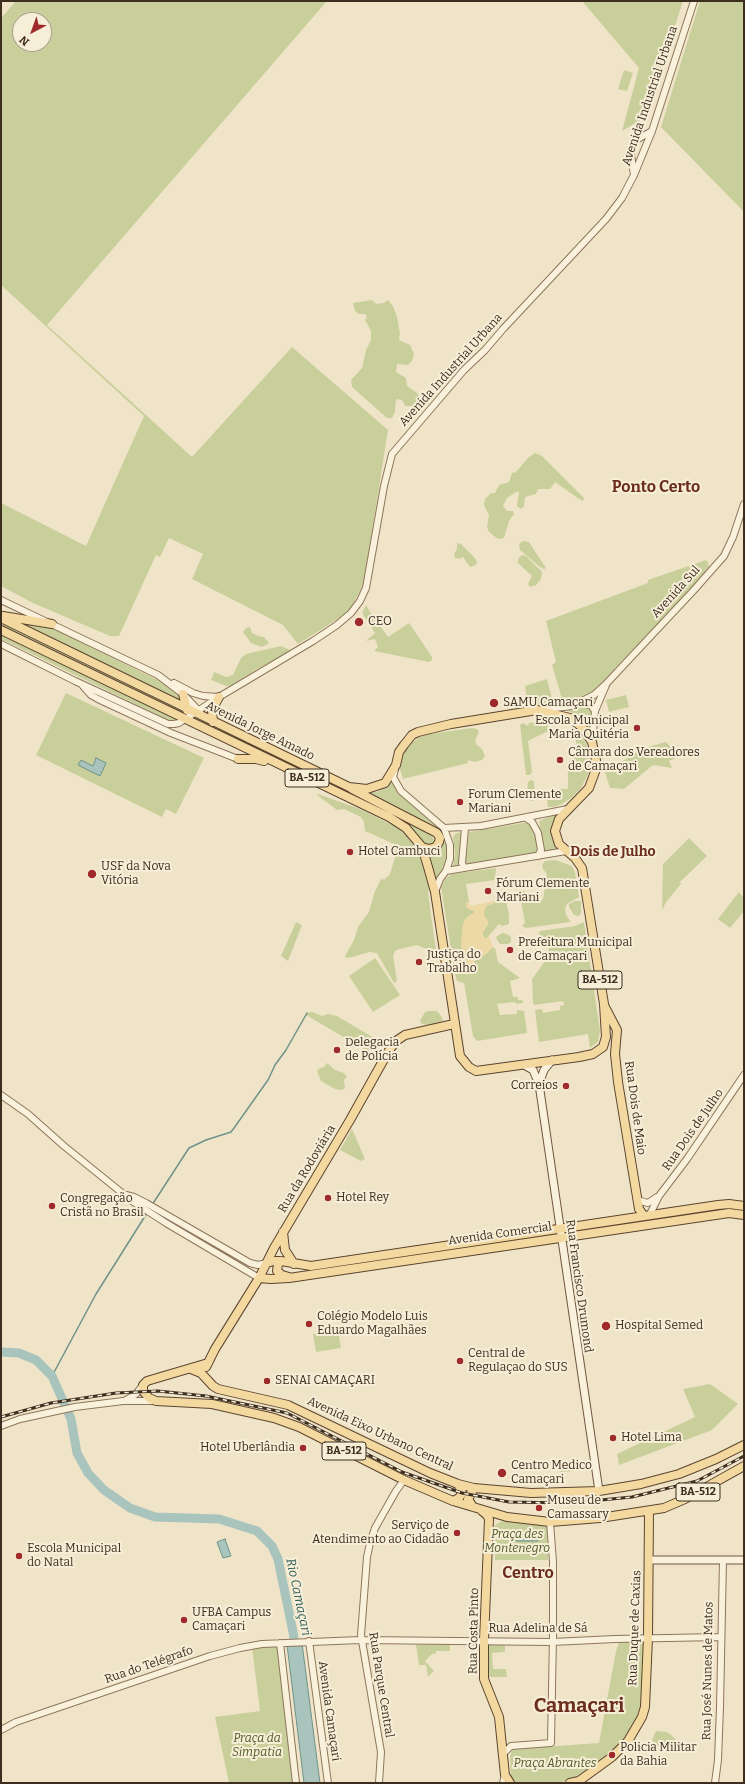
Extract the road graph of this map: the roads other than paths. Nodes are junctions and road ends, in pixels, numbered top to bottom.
1 (694, 1) edge
2 (652, 131) junction
3 (636, 140) dead end
4 (631, 155) dead end
5 (634, 175) junction
6 (744, 504) edge
7 (1, 600) edge
8 (1, 617) edge
9 (52, 624) junction
10 (1, 630) edge
11 (1, 644) edge
12 (158, 675) junction
13 (82, 684) junction
14 (606, 684) junction
15 (183, 694) junction
16 (219, 696) junction
17 (578, 703) junction
18 (186, 707) junction
19 (538, 710) junction
20 (595, 711) junction
21 (199, 713) junction
22 (185, 719) junction
23 (213, 722) junction
24 (592, 742) junction
25 (238, 759) joint
26 (396, 765) junction
27 (320, 785) junction
28 (349, 787) junction
29 (568, 809) junction
30 (536, 816) junction
31 (526, 818) junction
32 (444, 828) junction
33 (465, 828) junction
34 (538, 833) junction
35 (422, 847) junction
36 (566, 851) junction
37 (538, 856) junction
38 (464, 868) junction
39 (446, 871) junction
40 (434, 892) junction
41 (604, 1004) junction
42 (454, 1024) junction
43 (552, 1060) junction
44 (524, 1064) junction
45 (744, 1075) edge
46 (539, 1084) junction
47 (1, 1094) edge
48 (659, 1196) junction
49 (637, 1200) junction
50 (144, 1205) junction
51 (744, 1206) edge
52 (744, 1215) edge
53 (647, 1216) junction
54 (284, 1232) junction
55 (561, 1233) junction
56 (504, 1242) junction
57 (281, 1261) junction
58 (267, 1263) junction
59 (294, 1264) junction
60 (259, 1278) junction
61 (289, 1278) junction
62 (271, 1279) junction
63 (251, 1292) junction
64 (208, 1363) junction
65 (191, 1369) junction
66 (207, 1380) junction
67 (143, 1385) junction
68 (123, 1401) junction
69 (156, 1401) junction
70 (278, 1402) junction
71 (302, 1411) junction
72 (274, 1418) junction
73 (1, 1426) edge
74 (298, 1427) junction
75 (744, 1445) edge
76 (744, 1466) edge
77 (404, 1480) junction
78 (458, 1484) junction
79 (474, 1488) junction
80 (599, 1491) junction
81 (453, 1501) junction
82 (476, 1508) junction
83 (649, 1511) junction
84 (550, 1522) junction
85 (649, 1560) junction
86 (723, 1560) junction
87 (744, 1560) edge
88 (720, 1637) junction
89 (648, 1638) junction
90 (360, 1640) junction
91 (484, 1640) junction
92 (306, 1641) junction
93 (552, 1642) junction
94 (282, 1643) junction
95 (1, 1730) edge
96 (502, 1755) junction
97 (504, 1779) edge
98 (580, 1782) edge
99 (296, 1783) edge
100 (328, 1783) edge
101 (379, 1783) edge
102 (510, 1783) edge
103 (570, 1783) edge
104 (715, 1783) edge

1 - 2 street, Avenida Industrial Urbana
2 - 3 street
2 - 5 street, Avenida Industrial Urbana
4 - 5 street
5 - 16 street, Avenida Industrial Urbana
6 - 14 street, Avenida Sul
7 - 9 street
8 - 9 main road
8 - 18 main road, Avenida Jorge Amado / BA-512
9 - 12 street
10 - 22 main road, Avenida Jorge Amado / BA-512
11 - 13 street, Avenida Jorge Amado
12 - 15 street
12 - 16 street
13 - 22 street, Avenida Jorge Amado
13 - 25 street, Avenida Jorge Amado
14 - 17 street, Avenida Sul
14 - 20 street, Avenida Sul
15 - 18 main road
15 - 21 street
16 - 21 street, Avenida Industrial Urbana
16 - 23 main road
17 - 19 street, Avenida Sul
17 - 20 street
18 - 21 main road, Avenida Jorge Amado / BA-512
18 - 22 main road
19 - 24 main road, BA-512
19 - 26 main road, BA-512
20 - 24 street, Avenida Sul
21 - 22 street, Avenida Jorge Amado
21 - 23 main road, Avenida Jorge Amado / BA-512
22 - 27 main road, Avenida Jorge Amado / BA-512
23 - 28 main road, Avenida Jorge Amado / BA-512
24 - 29 main road, BA-512
25 - 27 main road
26 - 28 main road, Avenida Jorge Amado / BA-512
26 - 32 street
27 - 35 main road, Avenida Jorge Amado / BA-512
28 - 35 main road
29 - 30 street
29 - 36 main road, BA-512
30 - 31 street
30 - 34 street
31 - 33 street
31 - 34 street
32 - 33 street
32 - 39 street
33 - 38 street
34 - 37 street
35 - 40 main road, BA-512
36 - 37 street
36 - 41 main road, BA-512
37 - 38 street
38 - 39 street
39 - 40 street
40 - 42 main road, BA-512
41 - 43 main road, BA-512
41 - 49 main road, Rua Dois de Maio / BA-512
42 - 44 main road, BA-512
42 - 54 main road, Rua da Rodoviária
43 - 44 main road, BA-512
43 - 46 main road
44 - 46 main road, Rua Francisco Drumond
45 - 48 street, Rua Dois de Julho
46 - 55 main road, Rua Francisco Drumond
47 - 50 street
48 - 49 street
48 - 53 street, Rua Dois de Julho
49 - 53 main road, Rua Dois de Maio / BA-512
50 - 58 street
50 - 60 street
51 - 53 main road, Avenida Comercial
52 - 55 main road, Avenida Comercial
53 - 55 main road, Avenida Comercial
54 - 58 main road, Rua da Rodoviária
54 - 59 main road
55 - 56 main road, Avenida Comercial
55 - 80 main road, Rua Francisco Drumond
56 - 59 main road, Avenida Comercial
56 - 61 main road, Avenida Comercial
57 - 58 main road, Avenida Comercial
57 - 59 main road, Avenida Comercial
57 - 61 main road
58 - 60 main road, Rua da Rodoviária
60 - 62 main road, Avenida Comercial
60 - 63 main road, Rua da Rodoviária
61 - 62 main road, Avenida Comercial
62 - 63 main road
63 - 64 main road, Rua da Rodoviária
64 - 65 main road
64 - 66 main road, Rua da Rodoviária
65 - 66 main road, Avenida Eixo Urbano Central
65 - 67 main road
66 - 70 main road, Avenida Eixo Urbano Central
67 - 68 street
67 - 69 main road
68 - 69 street
68 - 73 street
69 - 72 main road, BA-512
70 - 71 main road, Avenida Eixo Urbano Central
70 - 72 main road
71 - 74 main road
71 - 78 main road, Avenida Eixo Urbano Central
72 - 74 main road, BA-512
74 - 77 main road, BA-512
75 - 80 main road
76 - 83 main road, BA-512
77 - 81 main road, BA-512
77 - 90 street, Rua Parque Central
78 - 79 main road, Avenida Eixo Urbano Central
78 - 81 main road
79 - 80 main road
79 - 82 main road
81 - 82 main road, BA-512
82 - 84 main road
82 - 91 main road, Rua Costa Pinto
83 - 84 main road
83 - 85 main road, Rua Duque de Caxias
84 - 93 street
85 - 86 main road
85 - 89 main road, Rua Duque de Caxias
86 - 87 main road
86 - 88 street, Rua José Nunes de Matos
88 - 89 street, Rua Adelina de Sá
88 - 104 street, Rua José Nunes de Matos
89 - 93 street, Rua Adelina de Sá
89 - 98 main road, Rua Duque de Caxias
90 - 91 street, Rua Adelina de Sá
90 - 92 street, Rua Adelina de Sá
90 - 101 street, Rua Parque Central
91 - 93 street, Rua Adelina de Sá
91 - 96 main road, Rua Costa Pinto
92 - 94 street, Rua do Telégrafo
92 - 100 street, Avenida Camaçari
93 - 96 street
94 - 95 street, Rua do Telégrafo
94 - 99 street
96 - 97 main road
97 - 102 main road
98 - 103 main road, Rua Duque de Caxias

